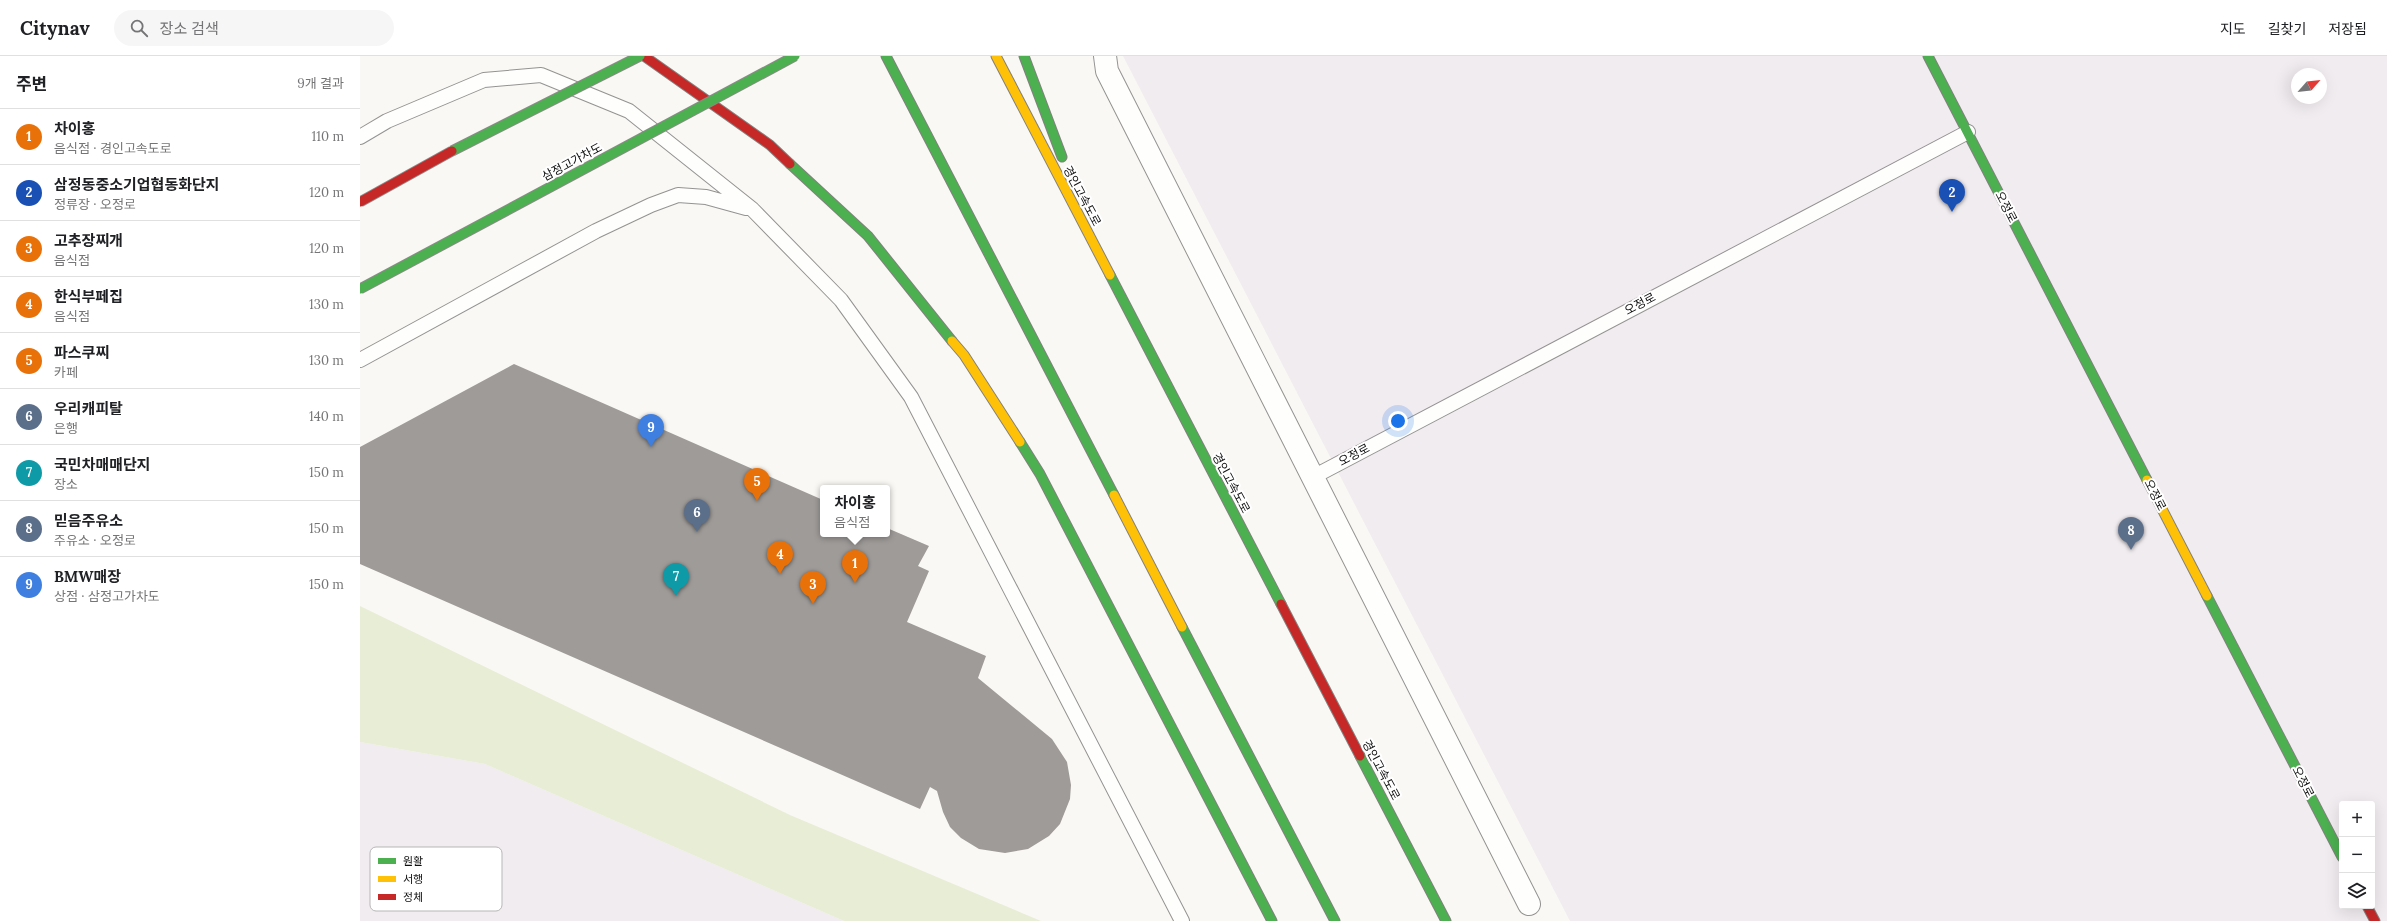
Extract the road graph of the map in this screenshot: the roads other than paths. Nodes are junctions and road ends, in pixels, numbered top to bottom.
1 (640, 56) edge
2 (644, 56) edge
3 (794, 56) edge
4 (886, 56) edge
5 (996, 56) edge
6 (1024, 56) edge
7 (1105, 56) edge
8 (1928, 56) edge
9 (1968, 132) junction
10 (360, 137) edge
11 (360, 202) edge
12 (752, 209) junction
13 (1094, 245) junction
14 (360, 289) edge
15 (360, 360) edge
16 (1313, 476) junction
17 (2339, 851) edge
18 (1529, 904) dead end
19 (2369, 909) edge
20 (1182, 921) edge
21 (1272, 921) edge
22 (1335, 921) edge
23 (1446, 921) edge
24 (2375, 921) edge

1 - 11 main road, bridge
2 - 21 main road
3 - 14 main road, 삼정고가차도, bridge
4 - 22 main road
5 - 13 main road, 경인고속도로
6 - 13 main road
7 - 16 street
8 - 9 main road, 오정로
9 - 16 lane, 오정로
9 - 17 main road, 오정로
10 - 12 lane
12 - 15 lane
12 - 20 lane
13 - 23 main road, 경인고속도로
16 - 18 street
19 - 24 main road

